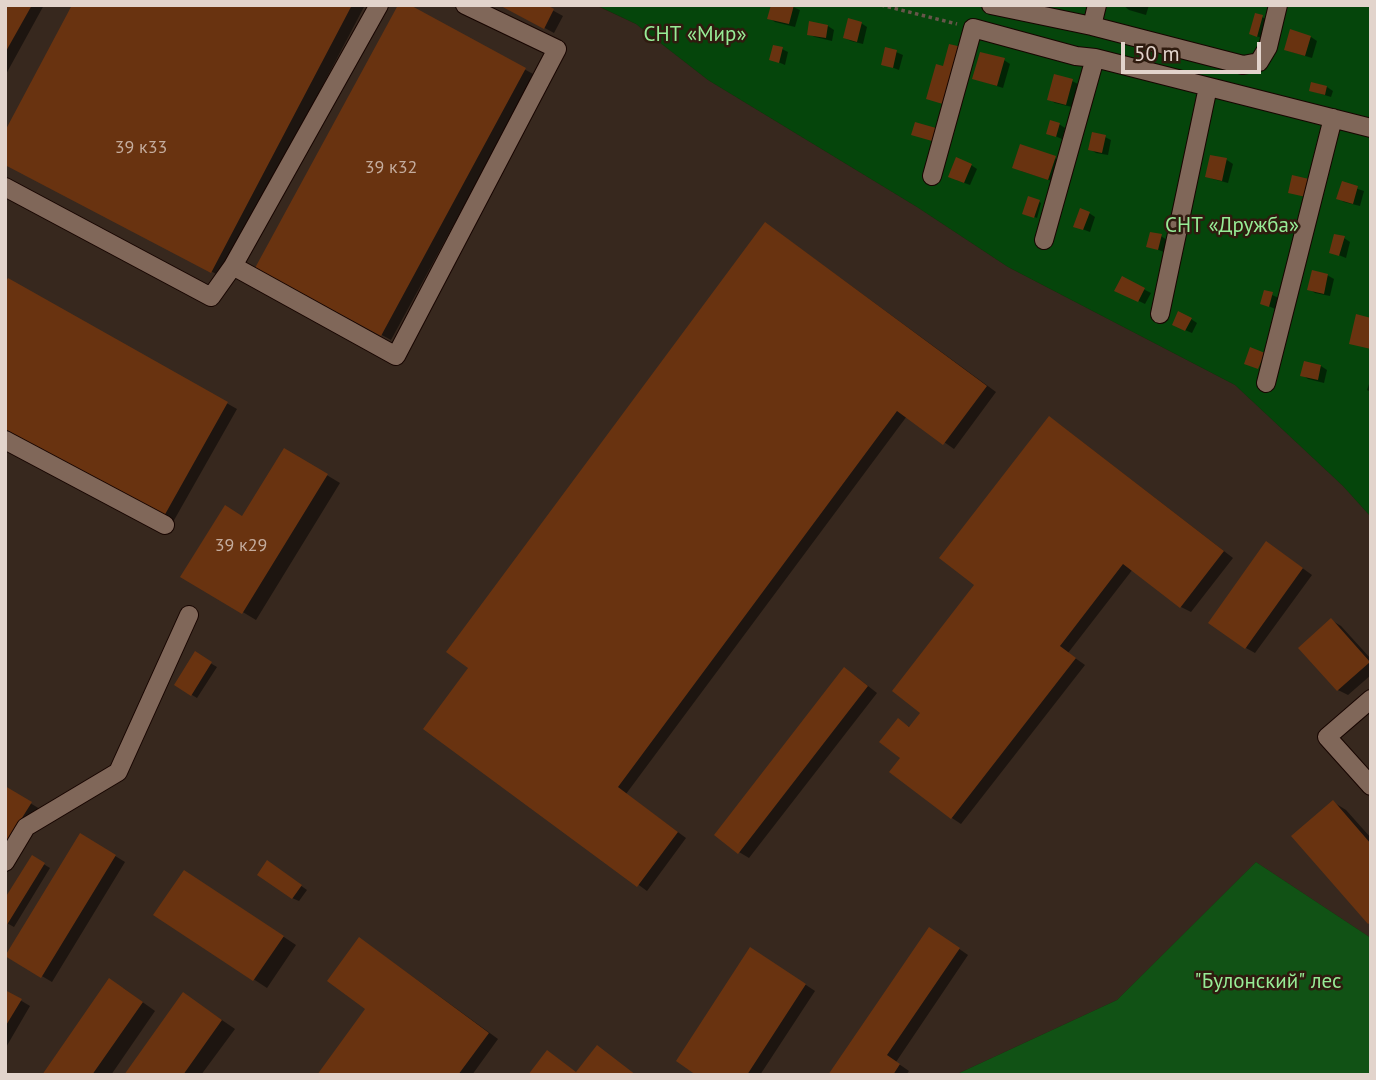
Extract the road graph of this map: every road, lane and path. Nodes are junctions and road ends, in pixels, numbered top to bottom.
1 (379, 5) edge
2 (465, 5) edge
3 (881, 5) edge
4 (991, 5) edge
5 (1097, 5) edge
6 (1278, 5) edge
7 (1092, 26) junction
8 (973, 28) junction
9 (1095, 58) junction
10 (1208, 87) junction
11 (1333, 118) junction
12 (1371, 128) edge
13 (932, 176) dead end
14 (5, 187) edge
15 (1044, 240) dead end
16 (233, 266) junction
17 (1160, 314) dead end
18 (1266, 383) dead end
19 (5, 440) edge
20 (165, 525) dead end
21 (189, 615) dead end
22 (1371, 699) edge
23 (1371, 786) edge
24 (5, 862) edge

1 - 16 lane
2 - 16 lane
3 - 8 path
4 - 7 lane
5 - 7 lane
6 - 7 lane
8 - 9 lane
8 - 13 lane
9 - 10 lane
9 - 15 lane
10 - 11 lane
10 - 17 lane
11 - 12 lane
11 - 18 lane
14 - 16 lane
19 - 20 lane
21 - 24 lane
22 - 23 lane

